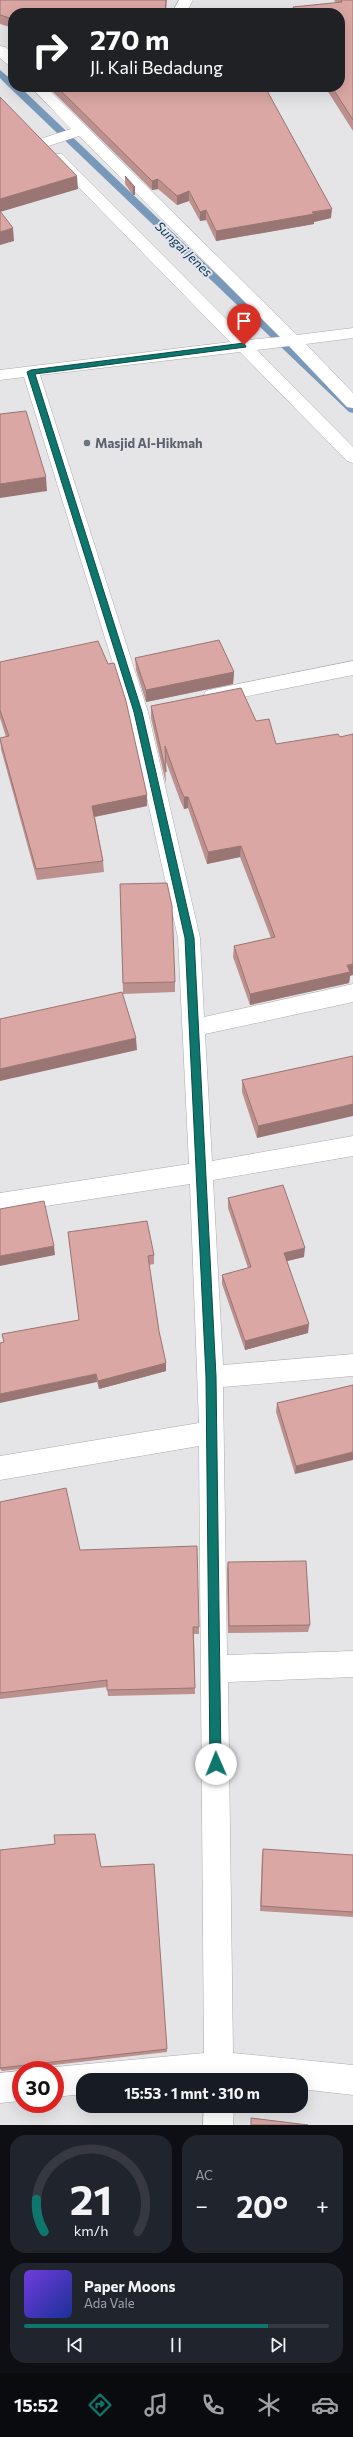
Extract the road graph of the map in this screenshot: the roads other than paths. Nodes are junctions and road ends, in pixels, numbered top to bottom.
1 (0, 50) edge
2 (8, 57) edge
3 (43, 92) edge
4 (79, 131) junction
5 (353, 333) edge
6 (287, 340) junction
7 (247, 345) junction
8 (31, 372) junction
9 (0, 375) edge
10 (353, 403) edge
11 (353, 457) edge
12 (353, 668) edge
13 (192, 701) edge
14 (353, 993) edge
15 (193, 1028) junction
16 (353, 1146) edge
17 (202, 1172) junction
18 (0, 1202) edge
19 (353, 1366) edge
20 (211, 1377) junction
21 (212, 1432) junction
22 (0, 1468) edge
23 (353, 1664) edge
24 (214, 1669) junction
25 (219, 2073) edge
26 (308, 2078) edge
27 (353, 2080) edge
28 (76, 2081) edge
29 (64, 2082) edge
30 (12, 2087) edge
31 (0, 2088) edge
32 (219, 2113) edge
33 (218, 2125) edge

1 - 2 street
3 - 4 street
4 - 6 street
4 - 7 street
5 - 6 street
6 - 7 street
6 - 10 street
7 - 8 street
7 - 11 street
8 - 9 street
8 - 15 street
12 - 13 street
14 - 15 street
15 - 17 street
16 - 17 street
17 - 18 street
17 - 20 street
19 - 20 street
20 - 21 street
21 - 22 street
21 - 24 street
23 - 24 street
24 - 25 street
26 - 27 street
28 - 29 street
30 - 31 street
32 - 33 street

